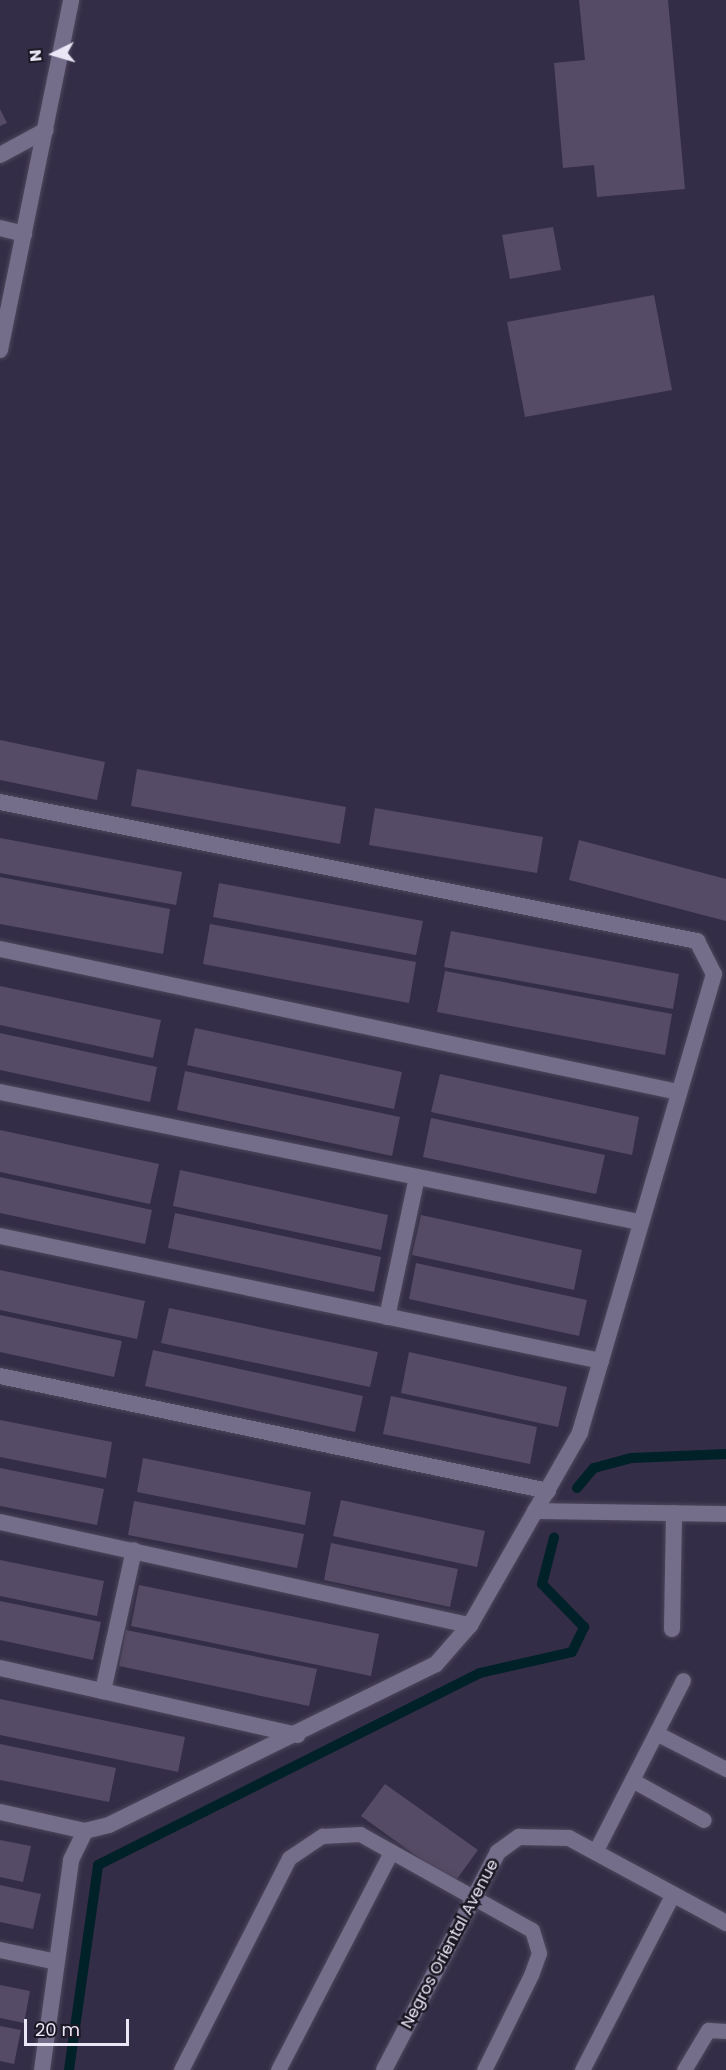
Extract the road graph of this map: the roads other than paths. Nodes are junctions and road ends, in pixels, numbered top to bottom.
1 (71, 0) edge
2 (46, 130) junction
3 (0, 154) edge
4 (0, 228) edge
5 (24, 234) junction
6 (0, 351) edge
7 (0, 802) edge
8 (0, 949) edge
9 (0, 1092) edge
10 (678, 1092) junction
11 (417, 1177) junction
12 (639, 1222) junction
13 (0, 1236) edge
14 (387, 1317) junction
15 (601, 1361) junction
16 (0, 1377) edge
17 (548, 1491) junction
18 (535, 1511) junction
19 (674, 1513) junction
20 (726, 1514) edge
21 (0, 1522) edge
22 (134, 1550) junction
23 (470, 1625) junction
24 (672, 1629) dead end
25 (0, 1668) edge
26 (683, 1680) dead end
27 (103, 1692) junction
28 (656, 1733) junction
29 (298, 1734) junction
30 (726, 1769) edge
31 (632, 1780) junction
32 (0, 1812) edge
33 (704, 1820) dead end
34 (85, 1832) junction
35 (391, 1852) junction
36 (595, 1852) junction
37 (673, 1894) junction
38 (475, 1897) junction
39 (726, 1923) edge
40 (0, 1950) edge
41 (57, 1962) junction
42 (726, 2031) edge
43 (42, 2070) edge
44 (181, 2070) edge
45 (278, 2070) edge
46 (384, 2070) edge
47 (484, 2070) edge
48 (582, 2070) edge
49 (684, 2070) edge

1 - 2 street
2 - 3 street
2 - 5 street
4 - 5 street
5 - 6 street
7 - 10 street
8 - 10 street
9 - 11 street
10 - 12 street
11 - 12 street
11 - 14 street
12 - 15 street
13 - 14 street
14 - 15 street
15 - 17 street
16 - 17 street
17 - 18 street
18 - 19 street
18 - 23 street
19 - 20 street
19 - 24 street
21 - 22 street
22 - 23 street
22 - 27 street
23 - 29 street
25 - 27 street
26 - 28 lane
27 - 29 street
28 - 30 lane
28 - 31 lane
29 - 34 street
31 - 33 lane
31 - 36 lane
32 - 34 street
34 - 41 street
35 - 38 lane
35 - 44 lane
35 - 45 lane
36 - 37 street, Negros Oriental Avenue
36 - 38 street, Negros Oriental Avenue
37 - 39 street, Negros Oriental Avenue
37 - 48 lane
38 - 46 street, Negros Oriental Avenue
38 - 47 lane
40 - 41 street
41 - 43 street
42 - 49 lane

